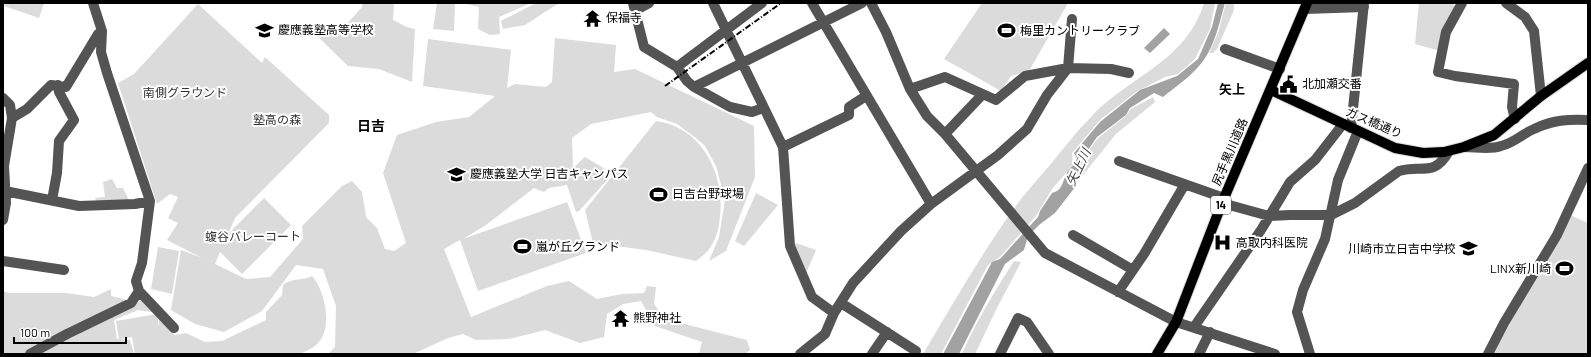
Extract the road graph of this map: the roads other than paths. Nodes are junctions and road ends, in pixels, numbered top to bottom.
1 (93, 3) edge
2 (650, 3) edge
3 (713, 3) edge
4 (762, 3) edge
5 (812, 3) edge
6 (862, 3) edge
7 (871, 3) edge
8 (1462, 3) edge
9 (1506, 3) edge
10 (1364, 5) edge
11 (635, 6) edge
12 (1306, 6) edge
13 (1072, 19) dead end
14 (822, 22) junction
15 (102, 30) junction
16 (726, 31) junction
17 (1225, 49) dead end
18 (1588, 62) edge
19 (741, 64) junction
20 (677, 67) junction
21 (1068, 68) junction
22 (1280, 69) junction
23 (1129, 72) dead end
24 (58, 85) junction
25 (694, 87) junction
26 (910, 89) junction
27 (1271, 90) junction
28 (982, 95) junction
29 (866, 96) junction
30 (1541, 96) junction
31 (3, 98) edge
32 (763, 108) junction
33 (12, 118) junction
34 (1515, 119) junction
35 (1588, 120) edge
36 (1351, 128) junction
37 (945, 134) junction
38 (782, 147) junction
39 (1464, 147) junction
40 (1449, 151) junction
41 (1120, 161) dead end
42 (1588, 168) edge
43 (977, 170) junction
44 (1185, 184) junction
45 (5, 191) junction
46 (52, 200) junction
47 (150, 201) junction
48 (1223, 201) junction
49 (930, 204) junction
50 (1331, 215) junction
51 (1269, 216) junction
52 (3, 220) edge
53 (1073, 235) dead end
54 (3, 261) edge
55 (64, 270) dead end
56 (1133, 270) junction
57 (139, 290) junction
58 (1118, 292) junction
59 (841, 303) junction
60 (834, 314) junction
61 (1176, 322) junction
62 (1194, 327) junction
63 (174, 328) dead end
64 (887, 332) junction
65 (1210, 332) junction
66 (916, 351) dead end
67 (1263, 352) edge
68 (30, 354) edge
69 (800, 354) edge
70 (872, 354) edge
71 (1000, 354) edge
72 (1049, 354) edge
73 (1157, 354) edge
74 (1198, 354) edge
75 (1274, 354) edge
76 (1310, 354) edge
77 (1488, 354) edge

1 - 15 street
2 - 11 street
3 - 16 street
4 - 16 street
5 - 14 street
6 - 14 street
7 - 26 street
8 - 34 street
9 - 30 street
10 - 12 street
10 - 36 street
11 - 20 street
12 - 22 main road, 尻手黒川道路 / 14
13 - 21 street
14 - 19 street
14 - 29 street
15 - 24 street
15 - 47 street
16 - 19 street
16 - 20 street
17 - 22 street
18 - 30 main road, ガス橋通り
19 - 25 street
19 - 32 street
20 - 25 street
21 - 23 street
21 - 28 street
21 - 43 street
22 - 27 main road, 尻手黒川道路 / 14
24 - 33 street
24 - 46 street
25 - 32 street
26 - 28 street
26 - 37 street
27 - 36 main road, ガス橋通り
27 - 48 main road, 尻手黒川道路 / 14
28 - 37 street
29 - 38 street
29 - 49 street
30 - 34 main road, ガス橋通り
31 - 33 street
32 - 38 street
33 - 45 street
34 - 39 main road, ガス橋通り
35 - 39 street
36 - 40 main road, ガス橋通り
36 - 50 street
36 - 51 street
37 - 43 street
38 - 60 street
39 - 40 main road, ガス橋通り
40 - 50 street
41 - 44 street
42 - 77 street
43 - 49 street
43 - 58 street
44 - 48 street
44 - 56 street
45 - 46 street
45 - 52 street
46 - 47 street
47 - 57 street
48 - 51 street
48 - 61 main road, 尻手黒川道路 / 14
49 - 59 street
50 - 51 street
50 - 76 street
51 - 62 street
53 - 56 street
54 - 55 street
56 - 58 street
57 - 63 street
57 - 68 street
58 - 61 street
59 - 60 street
59 - 64 street
60 - 69 street
61 - 62 street
61 - 73 main road, 尻手黒川道路 / 14
62 - 65 street
64 - 66 street
64 - 70 street
65 - 67 street
65 - 74 street
67 - 75 street
71 - 72 street

